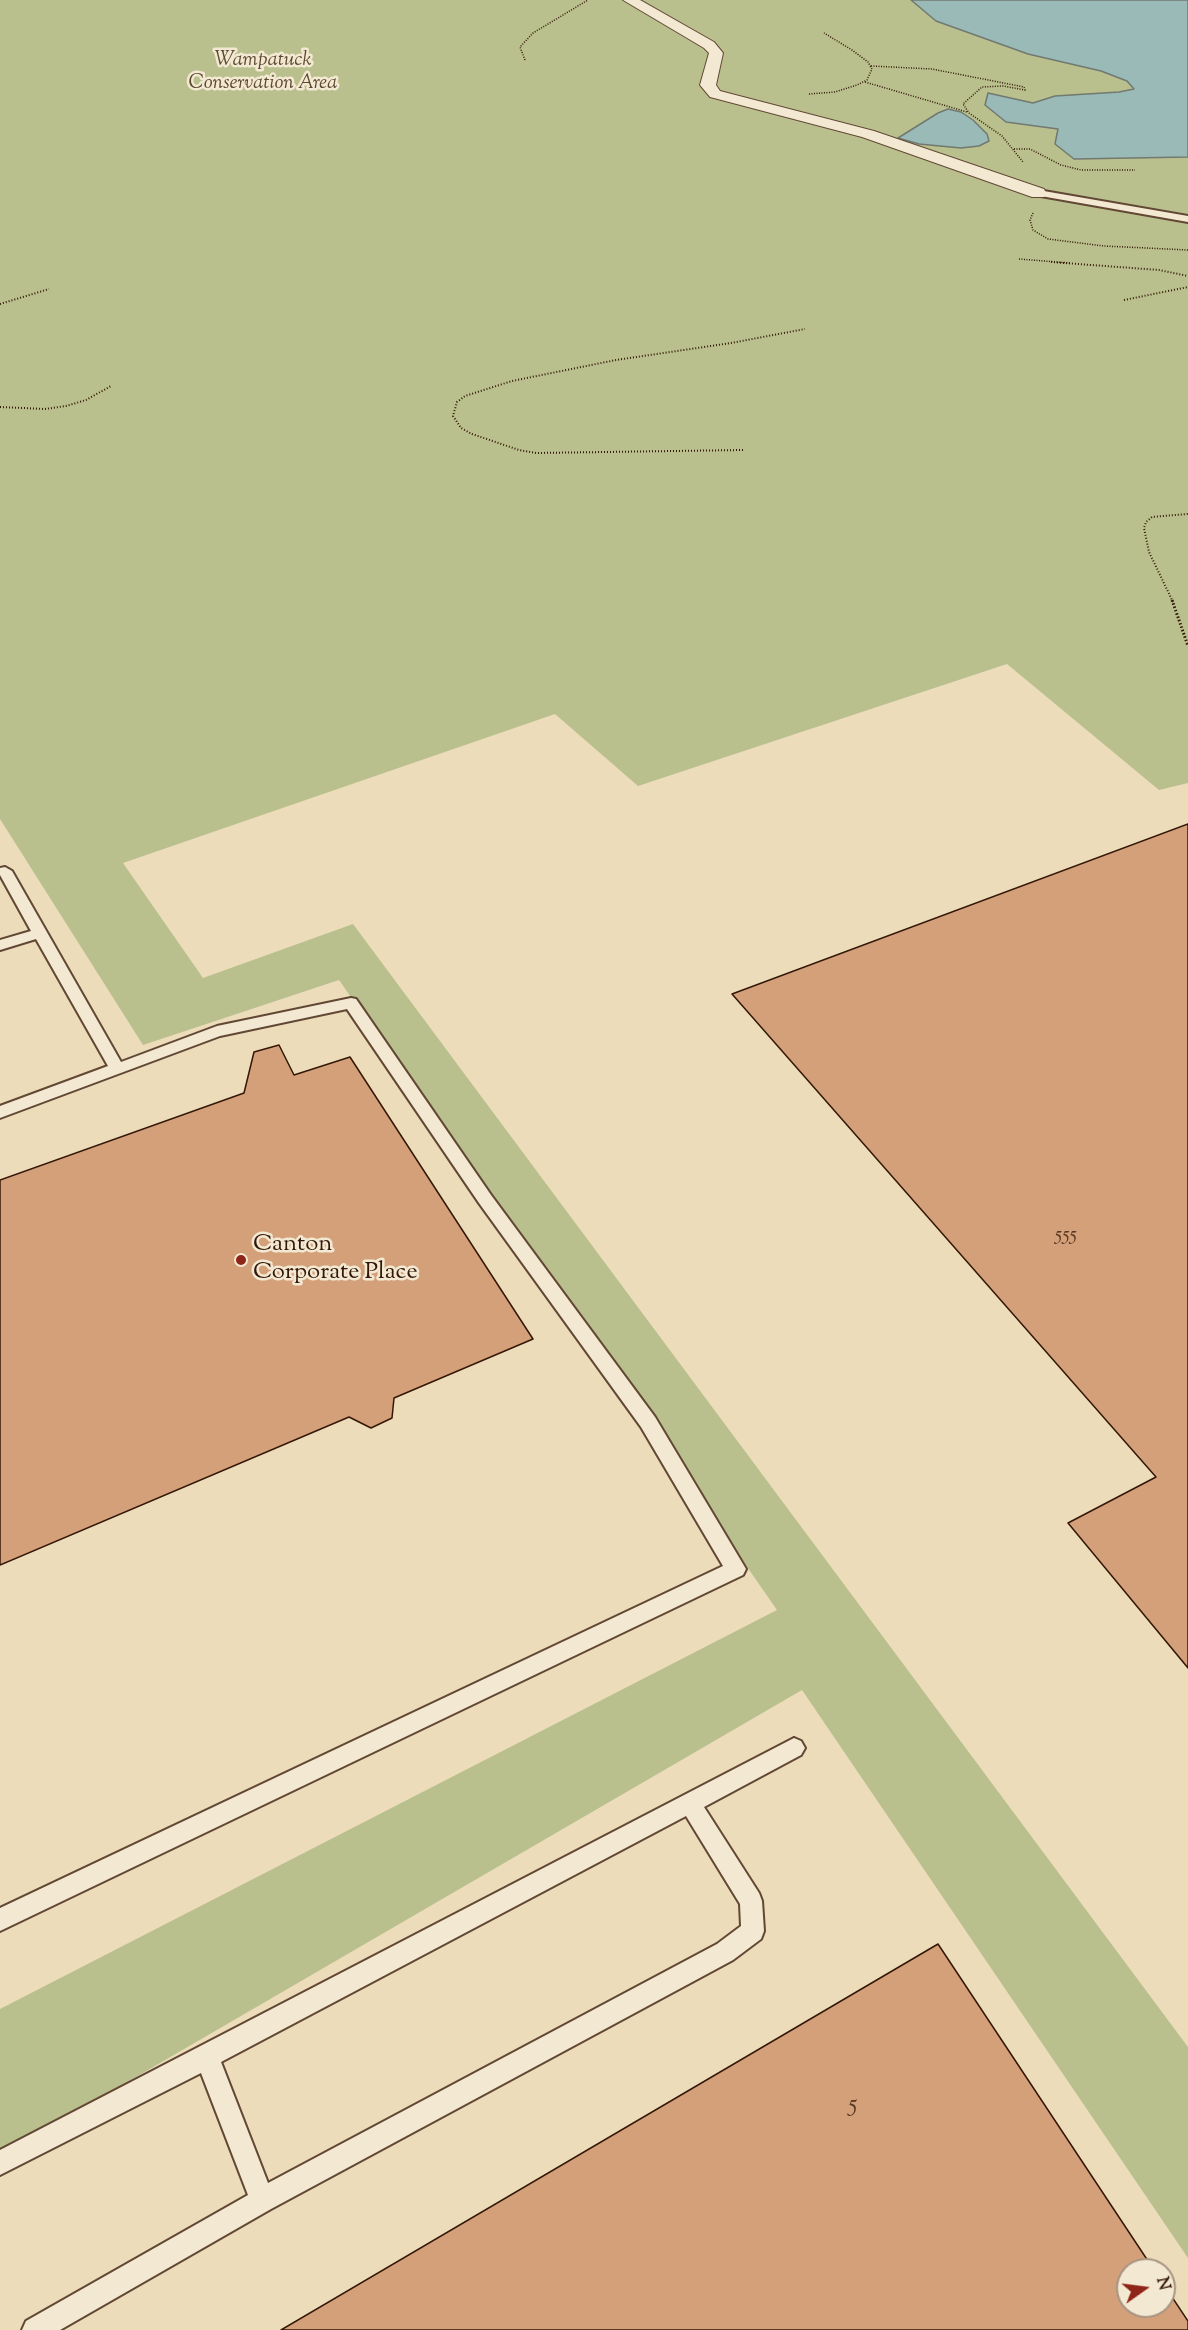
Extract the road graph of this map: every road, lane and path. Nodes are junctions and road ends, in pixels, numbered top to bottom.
1 (588, 0) edge
2 (630, 0) edge
3 (824, 33) dead end
4 (525, 60) dead end
5 (871, 66) junction
6 (864, 82) junction
7 (807, 94) dead end
8 (969, 113) junction
9 (1014, 149) junction
10 (1135, 170) dead end
11 (1043, 194) junction
12 (1188, 219) edge
13 (1188, 250) edge
14 (1019, 260) dead end
15 (1188, 276) edge
16 (1188, 287) edge
17 (49, 289) dead end
18 (1124, 300) dead end
19 (0, 304) edge
20 (805, 329) dead end
21 (111, 386) dead end
22 (0, 407) edge
23 (743, 450) dead end
24 (1188, 514) edge
25 (1188, 646) edge
26 (2, 868) edge
27 (40, 933) junction
28 (0, 945) edge
29 (117, 1069) junction
30 (0, 1112) edge
31 (794, 1748) dead end
32 (688, 1802) junction
33 (0, 1920) edge
34 (207, 2058) junction
35 (0, 2163) edge
36 (262, 2199) junction
37 (35, 2330) edge

1 - 4 path
2 - 11 street
3 - 5 path
5 - 6 path
5 - 8 path
6 - 7 path
6 - 8 path
8 - 9 path
9 - 10 path
9 - 11 path
11 - 12 lane
11 - 13 path
14 - 15 path
16 - 18 path
17 - 19 path
20 - 23 path
21 - 22 path
24 - 25 path
26 - 27 lane
27 - 28 lane
27 - 29 lane
29 - 30 lane
29 - 33 lane
31 - 32 lane
32 - 34 lane
32 - 36 lane
34 - 35 lane
34 - 36 lane
36 - 37 lane

